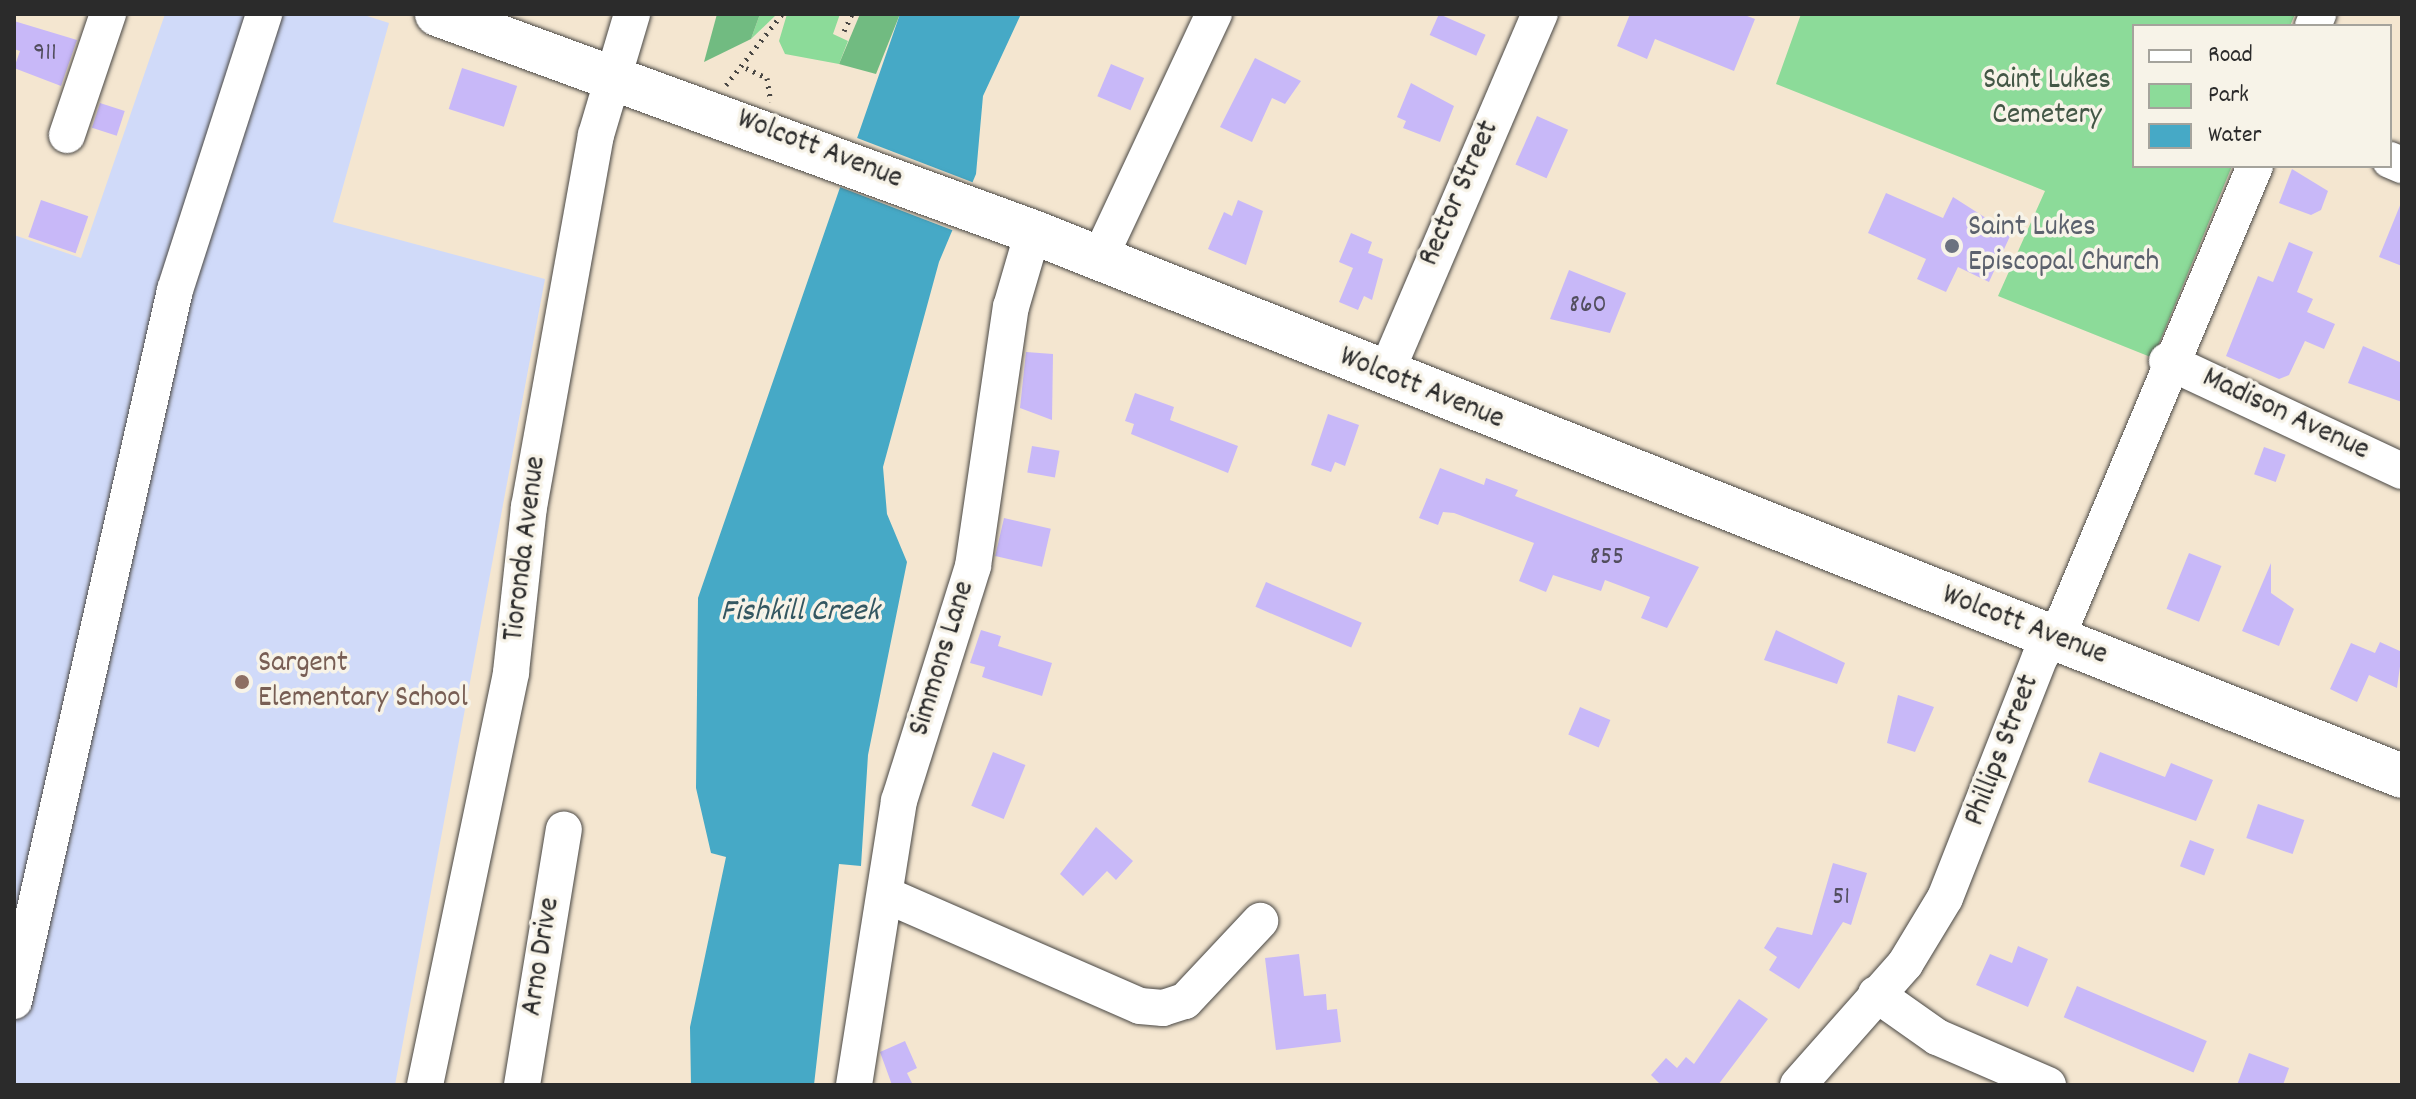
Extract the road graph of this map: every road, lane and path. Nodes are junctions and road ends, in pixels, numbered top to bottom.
1 (108, 14) edge
2 (264, 14) edge
3 (437, 14) edge
4 (632, 14) edge
5 (782, 14) edge
6 (852, 14) edge
7 (1214, 14) edge
8 (1540, 14) edge
9 (844, 31) dead end
10 (746, 68) junction
11 (628, 80) junction
12 (721, 102) junction
13 (773, 111) dead end
14 (67, 135) dead end
15 (2254, 168) edge
16 (1023, 228) junction
17 (1099, 259) junction
18 (2167, 361) junction
19 (1385, 375) junction
20 (2402, 471) edge
21 (2050, 637) junction
22 (2402, 776) edge
23 (564, 829) dead end
24 (886, 907) junction
25 (1260, 921) dead end
26 (1876, 994) junction
27 (14, 1001) edge
28 (425, 1085) edge
29 (522, 1085) edge
30 (854, 1085) edge
31 (1798, 1085) edge
32 (2048, 1085) edge

1 - 14 street
2 - 27 street
3 - 11 main road, Wolcott Avenue
4 - 11 street, Tioronda Avenue
5 - 10 path
6 - 9 path
7 - 17 street
8 - 19 street, Rector Street
10 - 12 path
10 - 13 path
11 - 12 main road, Wolcott Avenue
11 - 28 street, Tioronda Avenue
12 - 16 main road, Wolcott Avenue
15 - 18 street, Phillips Street
16 - 17 main road, Wolcott Avenue
16 - 24 street, Simmons Lane
17 - 19 main road, Wolcott Avenue
18 - 20 street, Madison Avenue
18 - 21 street, Phillips Street
19 - 21 main road, Wolcott Avenue
21 - 22 main road, Wolcott Avenue
21 - 26 street, Phillips Street
23 - 29 street, Arno Drive
24 - 25 street
24 - 30 street, Simmons Lane
26 - 31 street, Phillips Street
26 - 32 street

